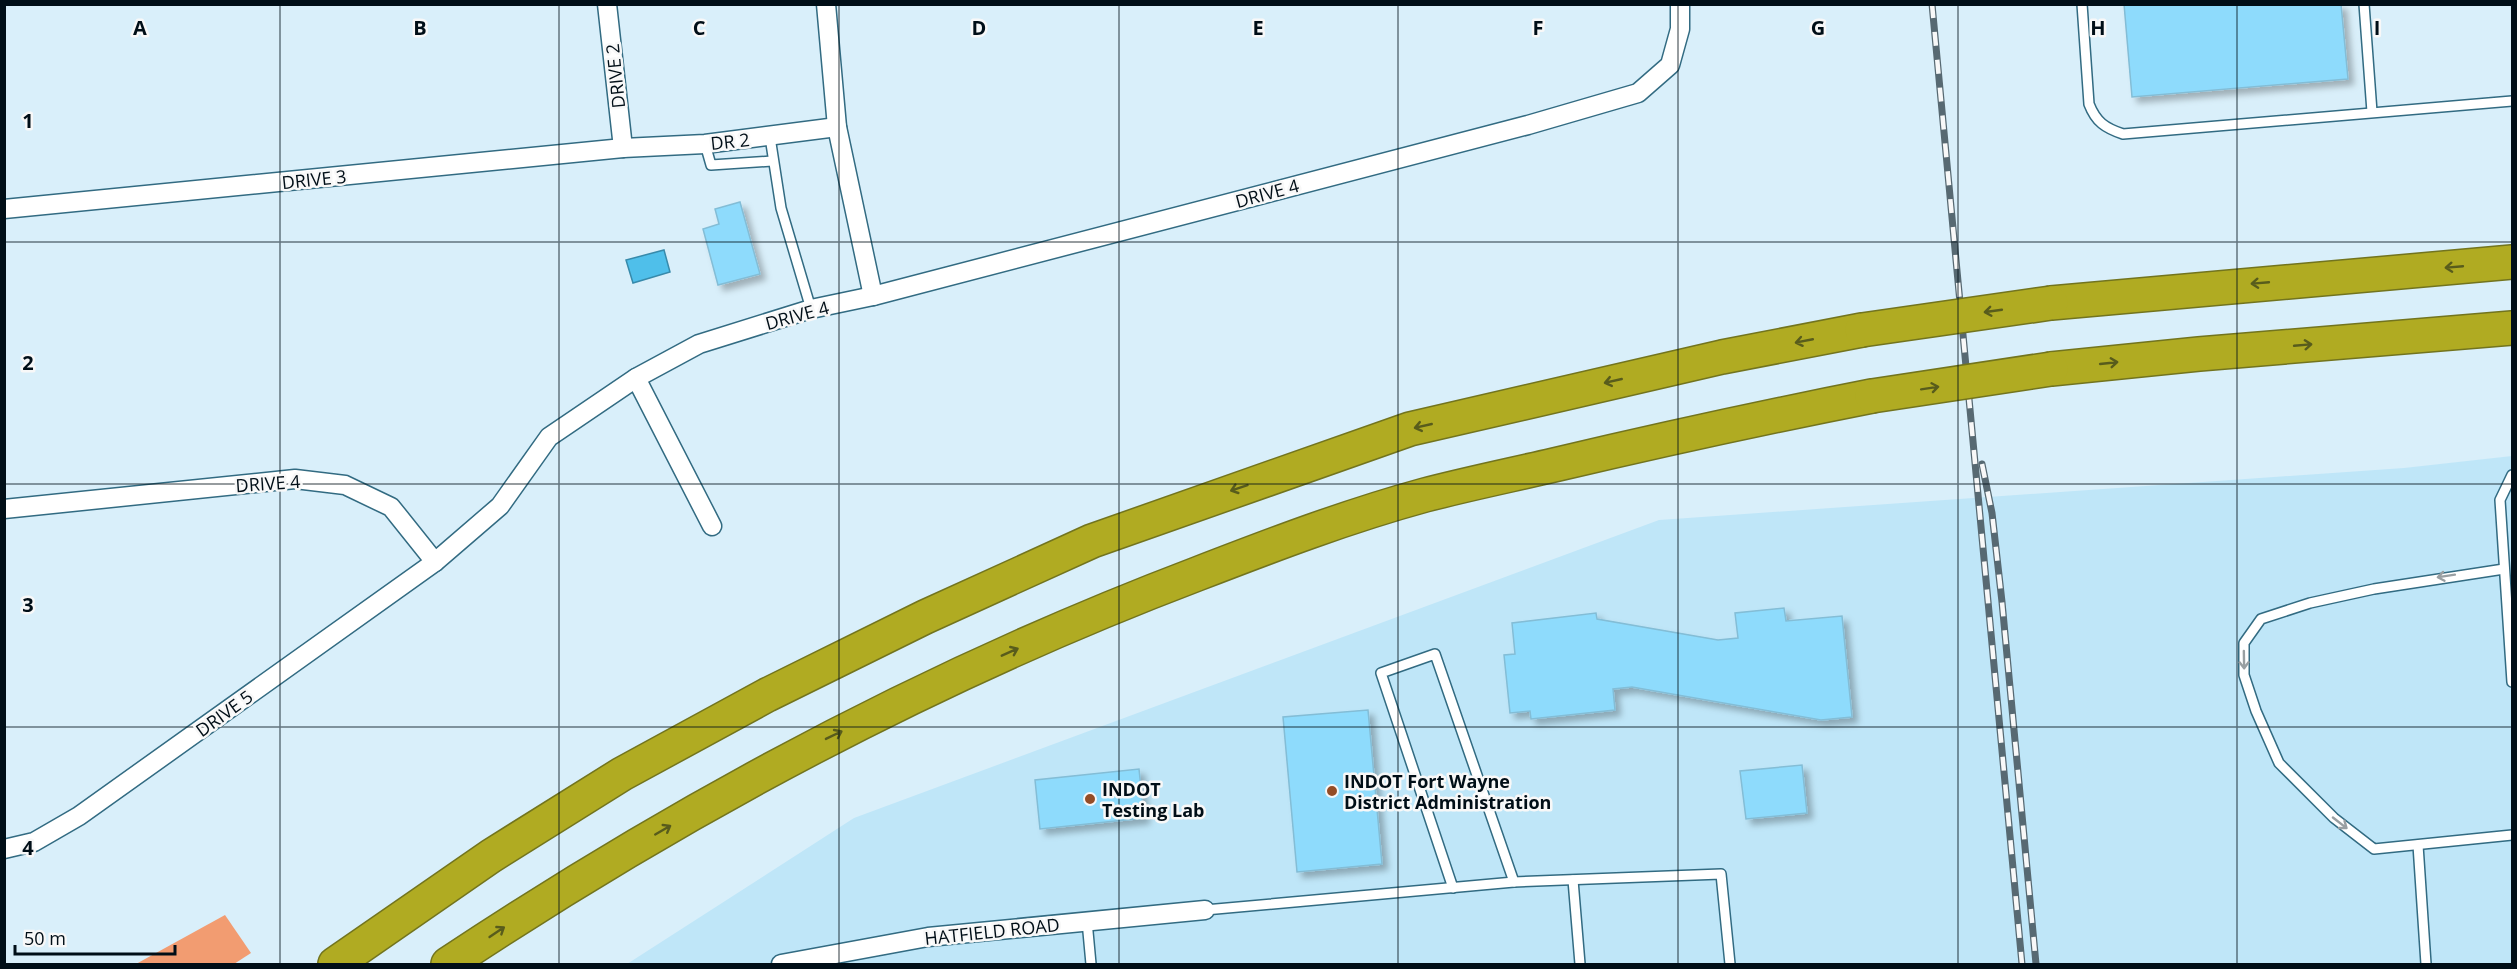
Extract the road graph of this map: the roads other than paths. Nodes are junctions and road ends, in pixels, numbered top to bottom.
1 (607, 4) edge
2 (826, 4) edge
3 (1680, 4) edge
4 (2082, 4) edge
5 (2364, 4) edge
6 (2512, 101) edge
7 (2372, 112) junction
8 (837, 127) junction
9 (770, 137) junction
10 (705, 144) junction
11 (623, 148) junction
12 (772, 161) junction
13 (4, 209) edge
14 (2512, 262) edge
15 (873, 296) junction
16 (811, 309) junction
17 (2512, 328) edge
18 (636, 378) junction
19 (2512, 475) edge
20 (4, 509) edge
21 (712, 526) dead end
22 (435, 562) junction
23 (2504, 569) junction
24 (2512, 682) edge
25 (2512, 835) edge
26 (2418, 844) junction
27 (4, 849) edge
28 (1573, 880) junction
29 (1514, 882) junction
30 (1453, 888) junction
31 (1205, 910) joint
32 (1087, 921) junction
33 (335, 964) edge
34 (448, 964) edge
35 (781, 964) edge
36 (1091, 964) edge
37 (1580, 964) edge
38 (1730, 964) edge
39 (2426, 964) edge

1 - 11 street, DRIVE 2
2 - 8 street
3 - 15 street, DRIVE 4
4 - 7 lane
5 - 7 lane
6 - 7 lane
8 - 9 street, DR 2
8 - 15 street
9 - 10 street, DR 2
9 - 12 lane
10 - 11 street, DR 2
10 - 12 lane
11 - 13 street, DRIVE 3
12 - 16 lane
14 -> 33 highway, bridge
15 - 16 street, DRIVE 4
16 - 18 street, DRIVE 4
34 -> 17 highway, bridge
18 - 21 street
18 - 22 street, DRIVE 4
19 - 23 lane
20 - 22 street, DRIVE 4
22 - 27 street, DRIVE 5
23 - 24 lane
23 -> 26 lane
25 - 26 lane
26 - 39 lane
28 - 29 lane
28 - 37 lane
28 - 38 lane
29 - 30 lane
29 - 30 lane
30 - 31 lane
31 - 32 street, HATFIELD ROAD
32 - 35 street, HATFIELD ROAD
32 - 36 lane

